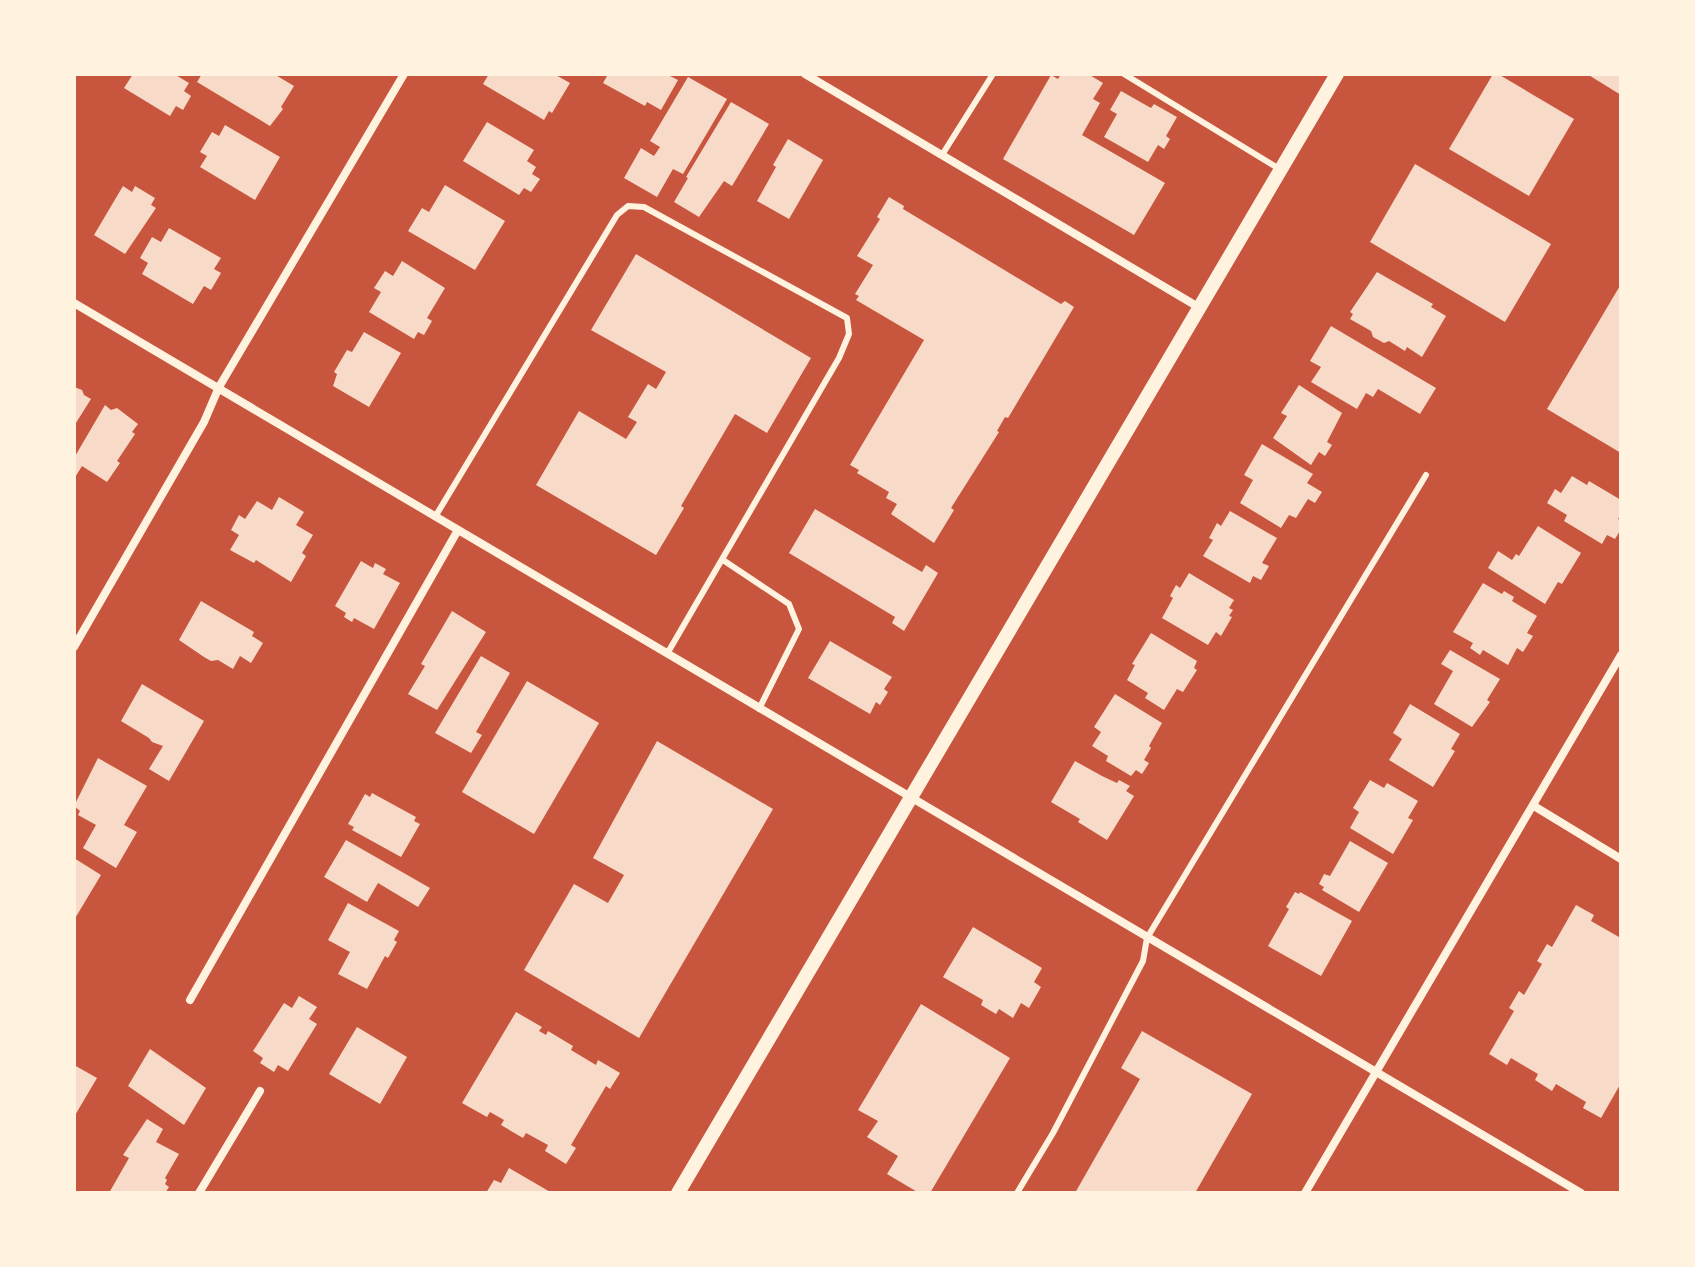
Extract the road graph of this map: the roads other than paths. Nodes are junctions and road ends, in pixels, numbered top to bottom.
1 (404, 74) edge
2 (805, 74) edge
3 (993, 74) edge
4 (1124, 74) edge
5 (1337, 74) edge
6 (942, 155) junction
7 (1281, 170) junction
8 (74, 303) edge
9 (1200, 308) junction
10 (219, 387) junction
11 (1426, 475) dead end
12 (435, 517) junction
13 (458, 530) junction
14 (723, 560) junction
15 (74, 647) edge
16 (667, 654) junction
17 (1621, 655) edge
18 (759, 709) junction
19 (910, 798) junction
20 (1534, 806) junction
21 (1621, 859) edge
22 (1147, 938) junction
23 (190, 1000) dead end
24 (1375, 1073) junction
25 (260, 1091) dead end
26 (199, 1193) edge
27 (678, 1193) edge
28 (1017, 1193) edge
29 (1305, 1193) edge
30 (1581, 1193) edge

1 - 10 street
2 - 6 street
3 - 6 lane
4 - 7 lane
5 - 7 street
6 - 9 street
7 - 9 street
8 - 10 street
9 - 19 street
10 - 12 street
10 - 15 street
11 - 22 lane
12 - 13 street
12 - 14 lane
13 - 16 street
13 - 23 street
14 - 16 lane
14 - 18 lane
16 - 18 street
17 - 20 street
18 - 19 street
19 - 22 street
19 - 27 street
20 - 21 street
20 - 24 street
22 - 24 street
22 - 28 lane
24 - 29 street
24 - 30 street
25 - 26 street

